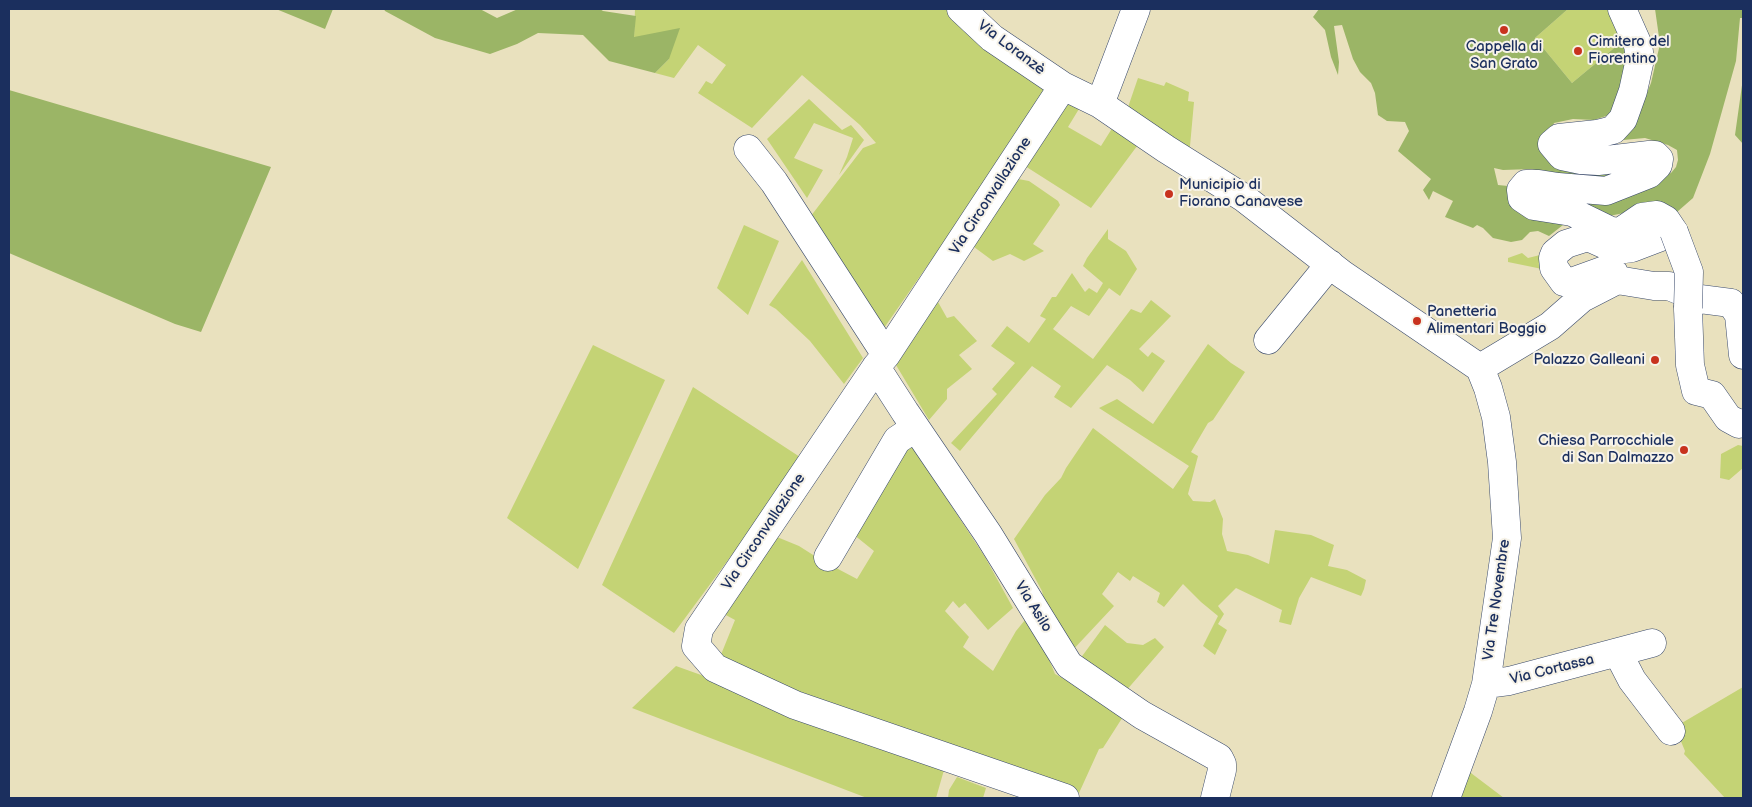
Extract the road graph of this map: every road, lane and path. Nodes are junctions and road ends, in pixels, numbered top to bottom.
1 (961, 9) edge
2 (1136, 9) edge
3 (1622, 9) edge
4 (1063, 86) junction
5 (1100, 104) junction
6 (748, 149) dead end
7 (1674, 232) junction
8 (1330, 264) junction
9 (1618, 280) junction
10 (1737, 297) edge
11 (1268, 340) dead end
12 (1743, 355) edge
13 (881, 361) junction
14 (1480, 368) junction
15 (1743, 423) edge
16 (916, 428) junction
17 (828, 557) dead end
18 (1652, 643) dead end
19 (1618, 653) junction
20 (1486, 684) junction
21 (1671, 731) dead end
22 (1065, 798) edge
23 (1215, 798) edge
24 (1446, 798) edge

1 - 4 street, Via Loranzè
2 - 5 street
3 - 7 street
4 - 5 street, Via Loranzè
4 - 13 street, Via Circonvallazione
5 - 8 street, Via Loranzè
6 - 13 street, Via Asilo
7 - 9 street
7 - 15 street, bridge
8 - 11 street
8 - 14 street, Via Loranzè
9 - 10 street
9 - 14 street
10 - 12 street
13 - 16 street, Via Asilo
13 - 22 street, Via Circonvallazione
14 - 20 street, Via Tre Novembre
16 - 17 street
16 - 23 street, Via Asilo
18 - 19 street, Via Cortassa
19 - 20 street, Via Cortassa
19 - 21 street
20 - 24 street, Via Tre Novembre

